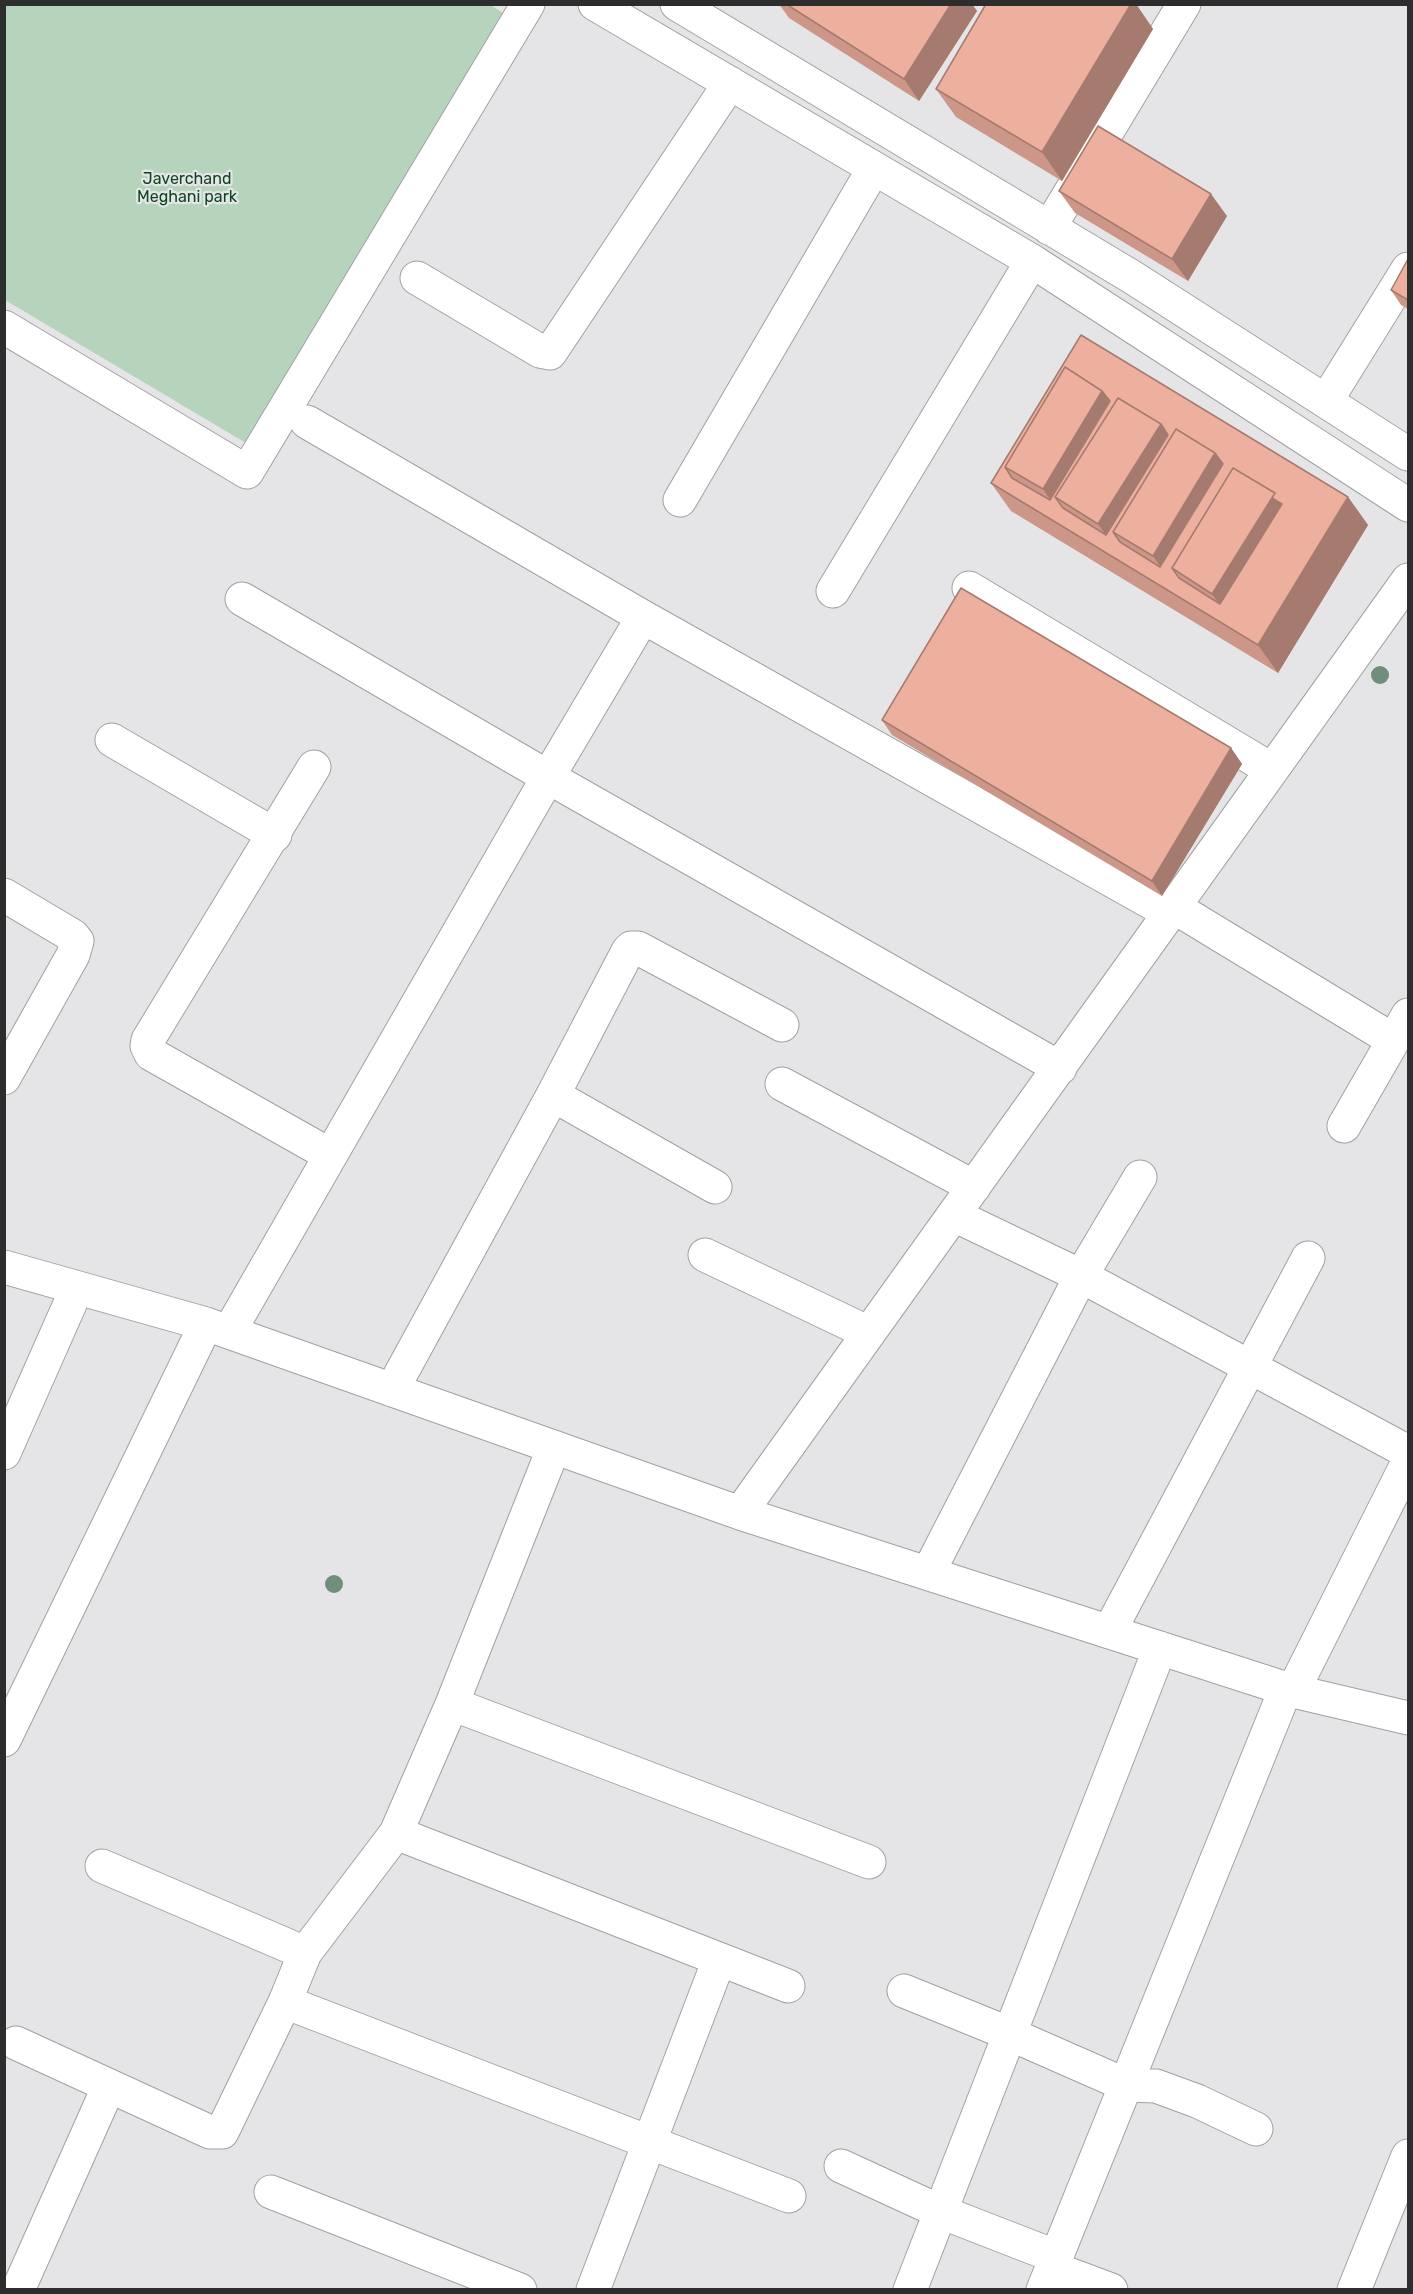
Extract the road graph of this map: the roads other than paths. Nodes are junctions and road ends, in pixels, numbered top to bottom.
1 (528, 4) edge
2 (595, 4) edge
3 (677, 4) edge
4 (1184, 4) edge
5 (730, 83) junction
6 (874, 168) junction
7 (1049, 228) junction
8 (1032, 261) junction
9 (1408, 269) edge
10 (417, 278) dead end
11 (4, 327) edge
12 (1326, 401) junction
13 (307, 422) dead end
14 (1408, 454) edge
15 (680, 500) dead end
16 (1408, 504) edge
17 (1408, 580) edge
18 (969, 588) dead end
19 (834, 591) dead end
20 (242, 599) dead end
21 (643, 617) junction
22 (112, 740) dead end
23 (314, 767) dead end
24 (1272, 770) junction
25 (548, 777) junction
26 (275, 835) junction
27 (4, 895) edge
28 (1172, 910) junction
29 (782, 1025) dead end
30 (1401, 1028) edge
31 (1060, 1068) junction
32 (4, 1078) edge
33 (782, 1084) dead end
34 (553, 1095) junction
35 (1344, 1126) dead end
36 (330, 1155) junction
37 (1140, 1177) dead end
38 (715, 1187) dead end
39 (974, 1187) junction
40 (954, 1215) junction
41 (705, 1255) dead end
42 (1308, 1258) dead end
43 (4, 1267) edge
44 (1081, 1276) junction
45 (77, 1288) junction
46 (217, 1328) junction
47 (869, 1333) junction
48 (1251, 1367) junction
49 (392, 1390) junction
50 (554, 1447) junction
51 (1408, 1452) edge
52 (4, 1453) edge
53 (1408, 1462) edge
54 (740, 1513) junction
55 (928, 1573) junction
56 (1109, 1632) junction
57 (1160, 1648) junction
58 (1289, 1689) junction
59 (452, 1704) junction
60 (1408, 1718) edge
61 (4, 1740) edge
62 (396, 1833) junction
63 (869, 1862) dead end
64 (102, 1866) dead end
65 (305, 1953) junction
66 (719, 1960) junction
67 (788, 1986) dead end
68 (904, 1991) dead end
69 (285, 2002) junction
70 (1010, 2034) junction
71 (16, 2043) dead end
72 (1126, 2085) junction
73 (109, 2086) junction
74 (1256, 2129) dead end
75 (650, 2141) junction
76 (1408, 2156) edge
77 (841, 2166) dead end
78 (271, 2192) dead end
79 (789, 2196) dead end
80 (941, 2212) junction
81 (1051, 2271) edge
82 (18, 2289) edge
83 (520, 2289) edge
84 (593, 2289) edge
85 (910, 2289) edge
86 (1111, 2289) edge
87 (1354, 2289) edge

1 - 11 street
2 - 5 street
3 - 7 street
4 - 7 street
5 - 6 street
5 - 10 street
6 - 8 street
6 - 15 street
7 - 12 street
8 - 16 street
8 - 19 street
9 - 12 street
12 - 14 street
13 - 21 street
17 - 24 street
18 - 24 street
20 - 25 street
21 - 25 street
21 - 28 street
22 - 26 street
23 - 26 street
24 - 28 street
25 - 31 street
25 - 36 street
26 - 36 street
27 - 32 street
28 - 30 street
28 - 31 street
29 - 34 street
30 - 35 street
31 - 39 street
33 - 39 street
34 - 38 street
34 - 49 street
36 - 46 street
37 - 44 street
39 - 40 street
40 - 44 street
40 - 47 street
41 - 47 street
42 - 48 street
43 - 45 street
44 - 48 street
44 - 55 street
45 - 46 street
45 - 52 street
46 - 49 street
46 - 61 street
47 - 54 street
48 - 51 street
48 - 56 street
49 - 50 street
50 - 54 street
50 - 59 street
53 - 58 street
54 - 55 street
55 - 56 street
56 - 57 street
57 - 58 street
57 - 70 street
58 - 60 street
58 - 72 street
59 - 62 street
59 - 63 street
62 - 65 street
62 - 66 street
64 - 65 street
65 - 69 street
66 - 67 street
66 - 75 street
68 - 70 street
69 - 73 street
69 - 75 street
70 - 72 street
70 - 80 street
71 - 73 street
72 - 74 street
72 - 81 street
73 - 82 street
75 - 79 street
75 - 84 street
76 - 87 street
77 - 80 street
78 - 83 street
80 - 81 street
80 - 85 street
81 - 86 street

